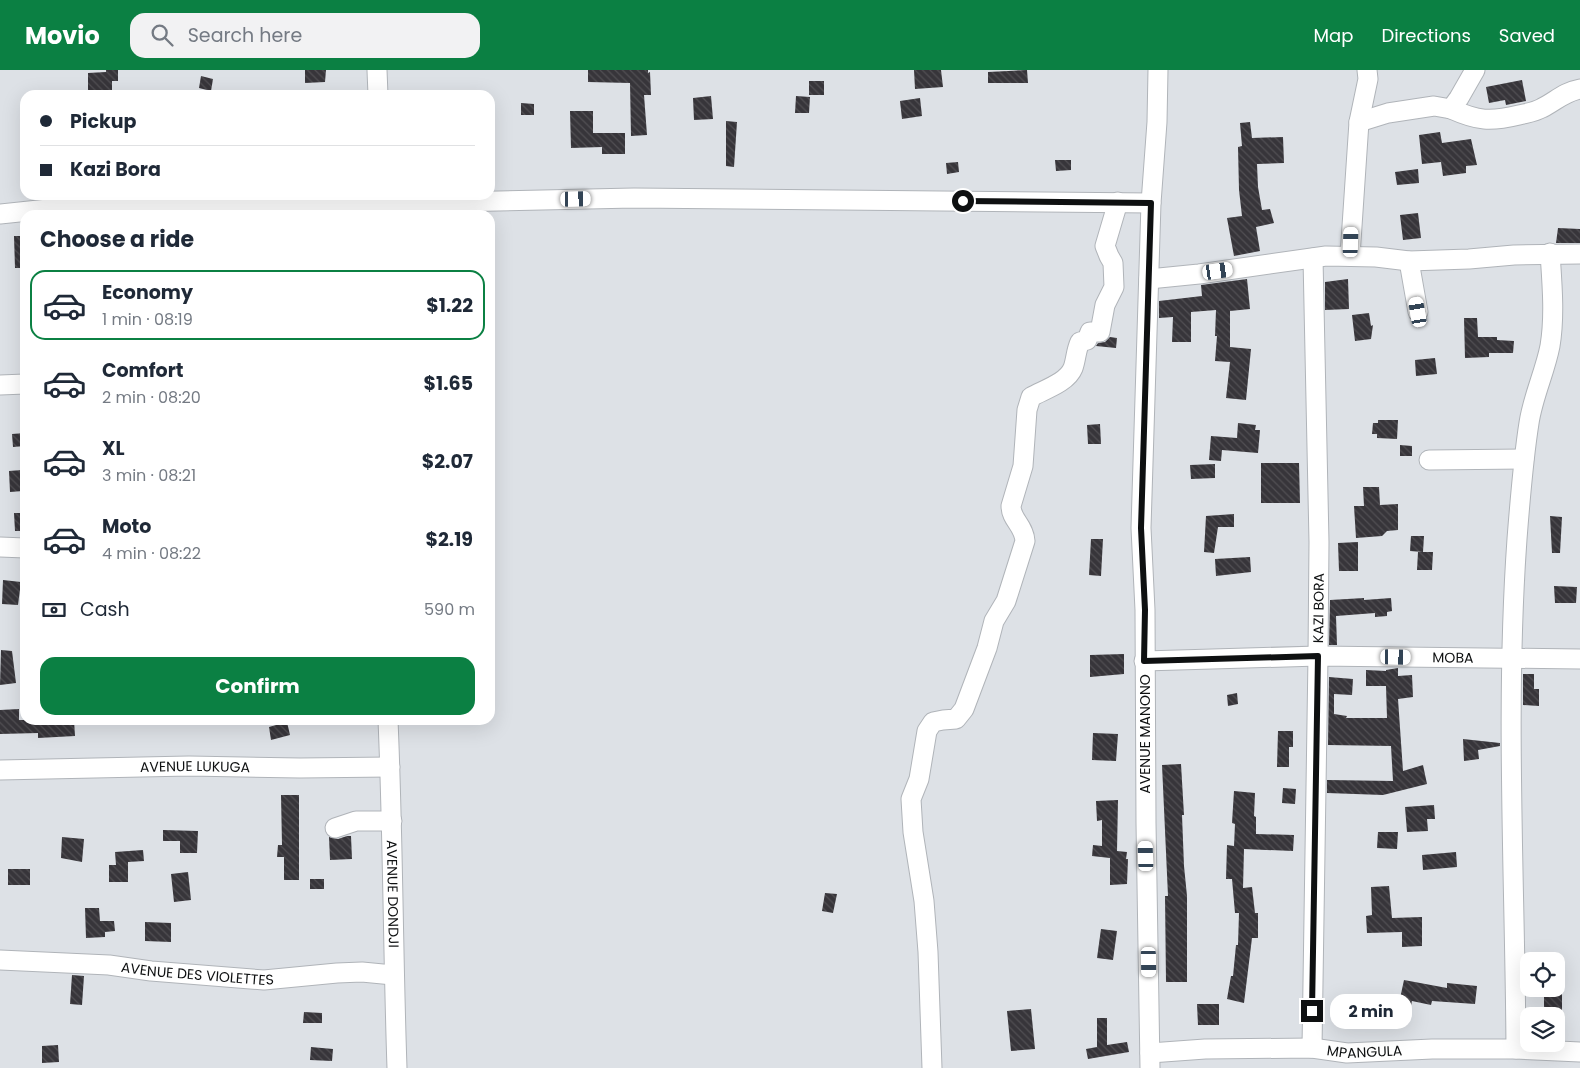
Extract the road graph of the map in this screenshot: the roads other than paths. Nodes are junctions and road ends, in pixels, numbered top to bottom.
1 (377, 70) edge
2 (1158, 70) edge
3 (1367, 70) edge
4 (1475, 70) edge
5 (1580, 89) edge
6 (378, 90) edge
7 (1451, 109) junction
8 (1360, 122) junction
9 (1118, 202) junction
10 (1151, 203) junction
11 (382, 205) edge
12 (38, 210) edge
13 (20, 212) edge
14 (0, 214) edge
15 (1550, 253) junction
16 (1580, 254) edge
17 (1350, 256) junction
18 (1314, 258) junction
19 (1408, 261) junction
20 (1149, 279) junction
21 (1418, 312) dead end
22 (0, 384) edge
23 (20, 384) edge
24 (1429, 460) dead end
25 (1524, 460) junction
26 (0, 547) edge
27 (20, 548) edge
28 (1318, 656) junction
29 (1513, 658) junction
30 (1580, 659) edge
31 (1144, 661) junction
32 (388, 725) edge
33 (390, 767) junction
34 (0, 770) edge
35 (392, 821) junction
36 (335, 828) dead end
37 (0, 960) edge
38 (394, 975) junction
39 (1312, 1048) junction
40 (1516, 1049) junction
41 (1580, 1052) edge
42 (1150, 1060) edge
43 (1348, 1061) edge
44 (397, 1068) edge
45 (932, 1068) edge

1 - 6 street
2 - 10 street, AVENUE MANONO
3 - 8 street
4 - 7 street
5 - 7 street
7 - 8 street
8 - 17 street
9 - 10 street
9 - 11 street
9 - 45 street
10 - 20 street, AVENUE MANONO
11 - 12 street
13 - 14 street
15 - 16 street
15 - 19 street
15 - 25 street
17 - 18 street
17 - 19 street
18 - 20 street
18 - 28 street, KAZI BORA
19 - 21 street
20 - 31 street, AVENUE MANONO
22 - 23 street
24 - 25 street
25 - 29 street
26 - 27 street
28 - 29 street, MOBA
28 - 31 street, MOBA
28 - 39 street, KAZI BORA
29 - 30 street, MOBA
29 - 40 street
31 - 42 street, AVENUE MANONO
32 - 33 street, AVENUE DONDJI
33 - 34 street, AVENUE LUKUGA
33 - 35 street, AVENUE DONDJI
35 - 36 street
35 - 38 street, AVENUE DONDJI
37 - 38 street, AVENUE DES VIOLETTES
38 - 44 street, AVENUE DONDJI
39 - 42 street, MPANGULA
39 - 43 street, MPANGULA
40 - 41 street, MPANGULA
40 - 43 street, MPANGULA

